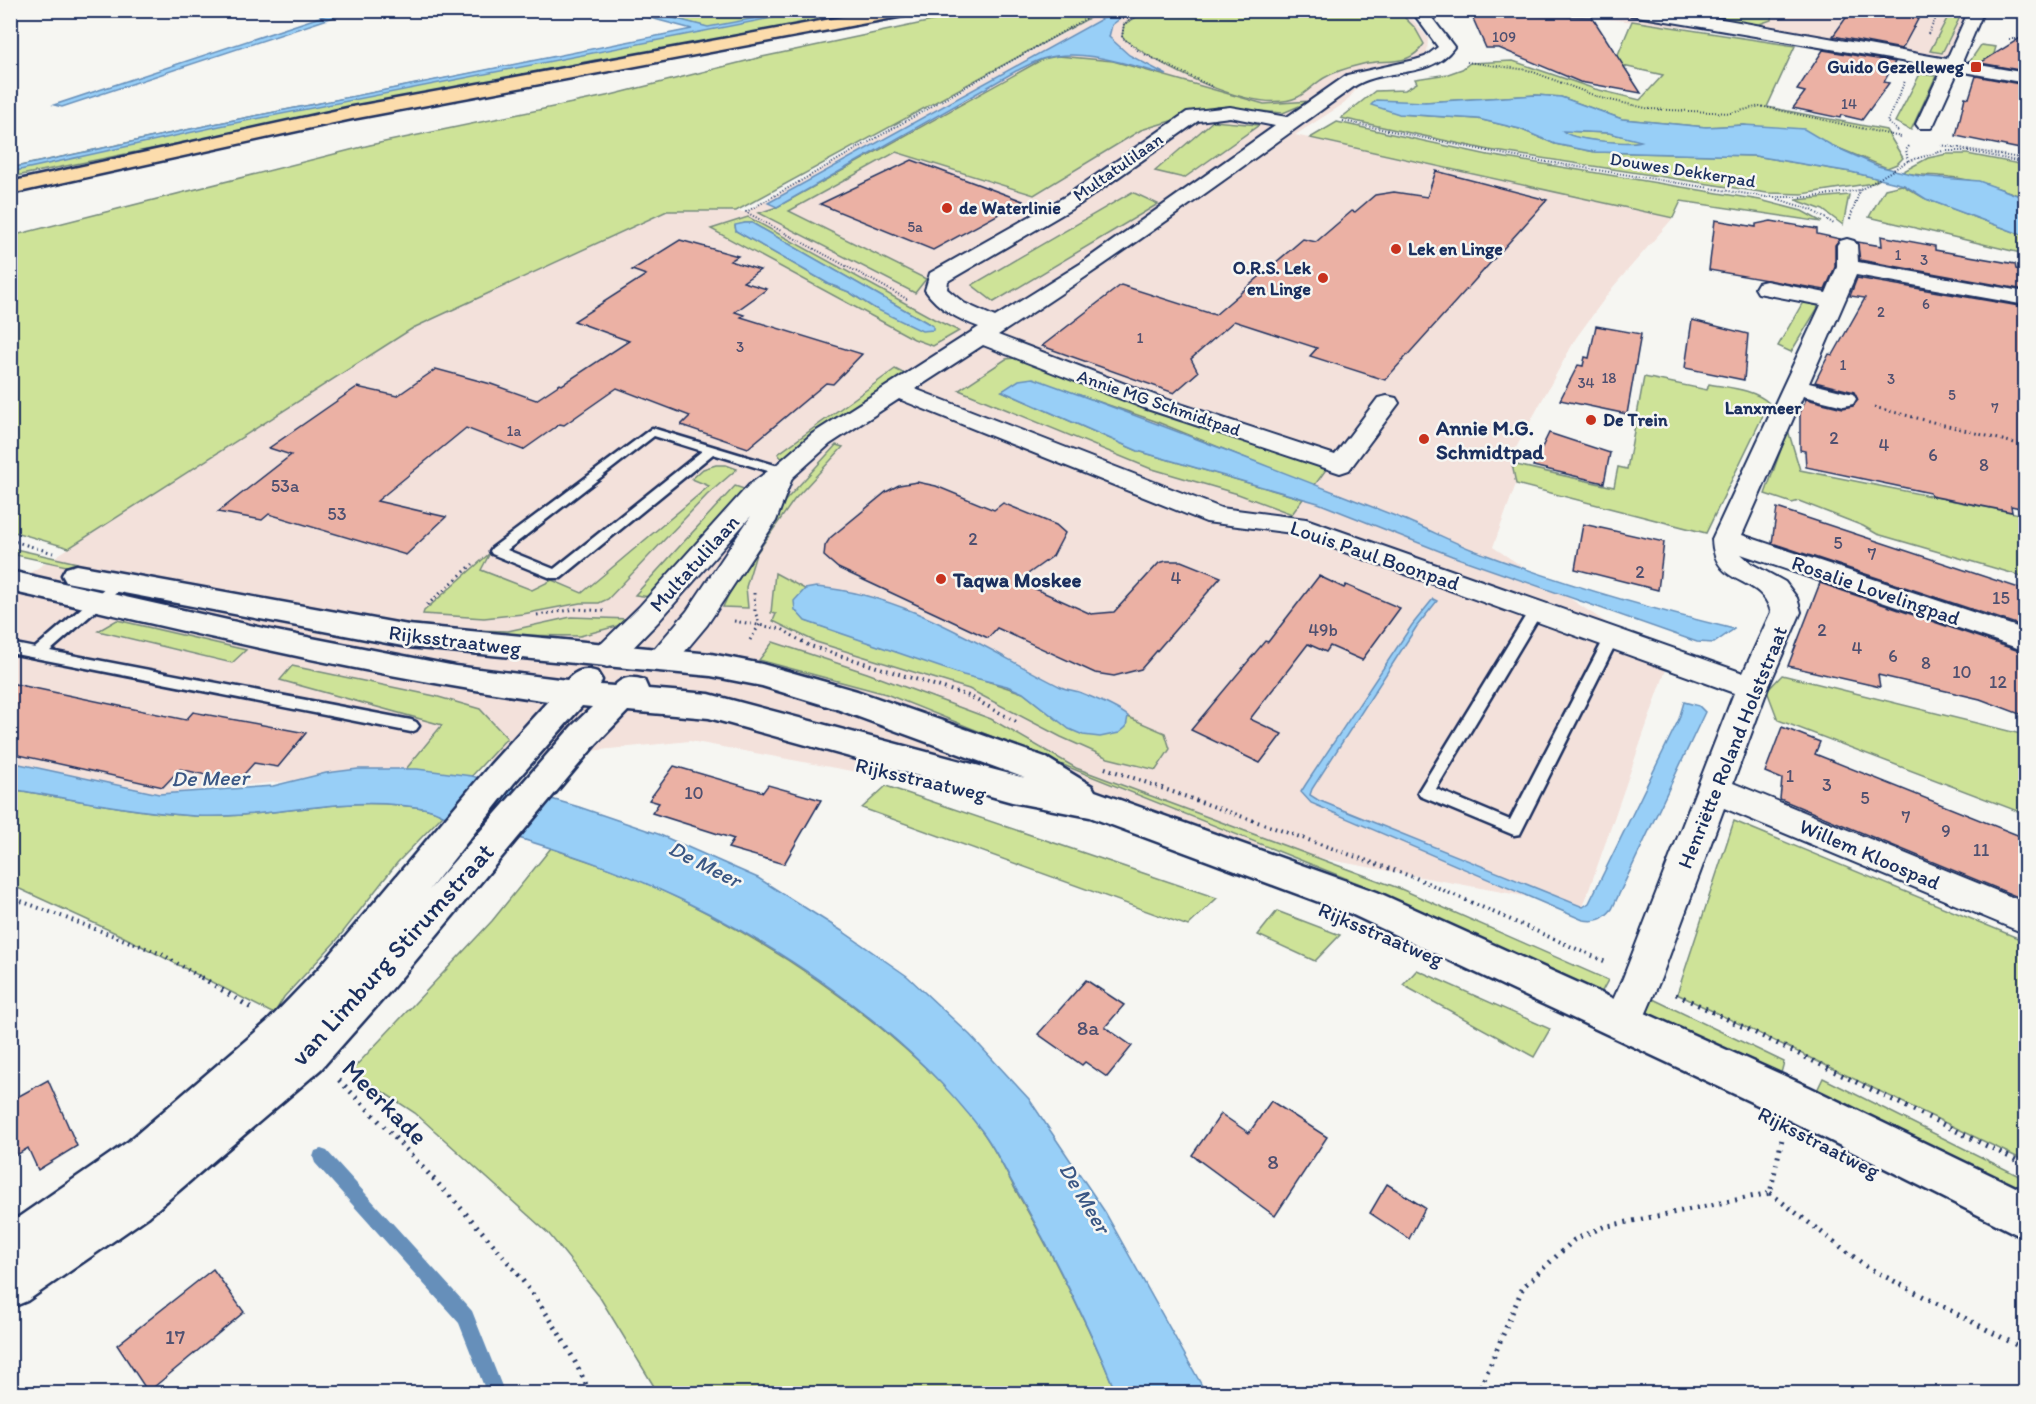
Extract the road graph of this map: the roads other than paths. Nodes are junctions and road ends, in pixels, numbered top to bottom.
1 (909, 10) edge
2 (1418, 10) edge
3 (1631, 10) edge
4 (1977, 10) edge
5 (737, 43) junction
6 (1951, 66) junction
7 (2025, 78) edge
8 (1288, 123) junction
9 (1925, 124) dead end
10 (196, 166) dead end
11 (10, 188) edge
12 (1766, 288) dead end
13 (2025, 299) edge
14 (1834, 301) junction
15 (988, 331) junction
16 (1794, 387) junction
17 (897, 390) junction
18 (1844, 399) road end
19 (1386, 403) dead end
20 (711, 450) junction
21 (784, 472) junction
22 (1726, 539) junction
23 (10, 562) edge
24 (10, 581) edge
25 (108, 592) junction
26 (1536, 610) junction
27 (1612, 637) junction
28 (2025, 641) edge
29 (10, 648) edge
30 (37, 654) junction
31 (607, 656) junction
32 (660, 660) junction
33 (1752, 688) junction
34 (573, 694) junction
35 (620, 699) junction
36 (411, 726) dead end
37 (1715, 790) junction
38 (1093, 804) junction
39 (472, 838) junction
40 (2025, 919) edge
41 (1623, 1022) junction
42 (294, 1046) junction
43 (2025, 1216) edge
44 (10, 1251) edge
45 (10, 1284) edge

1 - 5 main road
2 - 8 street, Multatulilaan
3 - 6 street
4 - 6 street
5 - 10 main road
5 - 11 main road
6 - 7 street
6 - 9 street
8 - 15 street, Multatulilaan
8 - 15 street, Multatulilaan
12 - 14 street
13 - 14 street
14 - 16 street
15 - 17 street, Multatulilaan
15 - 19 street, Annie MG Schmidtpad
16 - 18 street
16 - 22 street
17 - 21 street, Multatulilaan
17 - 26 street, Louis Paul Boonpad
20 - 20 lane
20 - 21 lane
21 - 31 street, Multatulilaan
21 - 32 street, Multatulilaan
22 - 28 street, Rosalie Lovelingpad
22 - 33 street, Henriëtte Roland Holststraat
23 - 25 street, Rijksstraatweg
24 - 25 street, Rijksstraatweg
25 - 30 lane
25 - 31 street, Rijksstraatweg
25 - 34 street, Rijksstraatweg
26 - 27 street, Louis Paul Boonpad
26 - 27 lane
27 - 33 street, Louis Paul Boonpad
29 - 30 lane
30 - 36 lane
31 - 32 street, Rijksstraatweg
31 - 34 street, van Limburg Stirumstraat
32 - 35 street, van Limburg Stirumstraat
32 - 38 street, Rijksstraatweg
33 - 37 street, Henriëtte Roland Holststraat
34 - 35 street, Rijksstraatweg
34 - 39 street, van Limburg Stirumstraat
35 - 38 street, Rijksstraatweg
35 - 39 street, van Limburg Stirumstraat
37 - 40 street, Willem Kloospad
37 - 41 street, Henriëtte Roland Holststraat
38 - 41 street, Rijksstraatweg
39 - 42 street, van Limburg Stirumstraat
41 - 43 street, Rijksstraatweg
42 - 44 street, van Limburg Stirumstraat
42 - 45 street, van Limburg Stirumstraat

